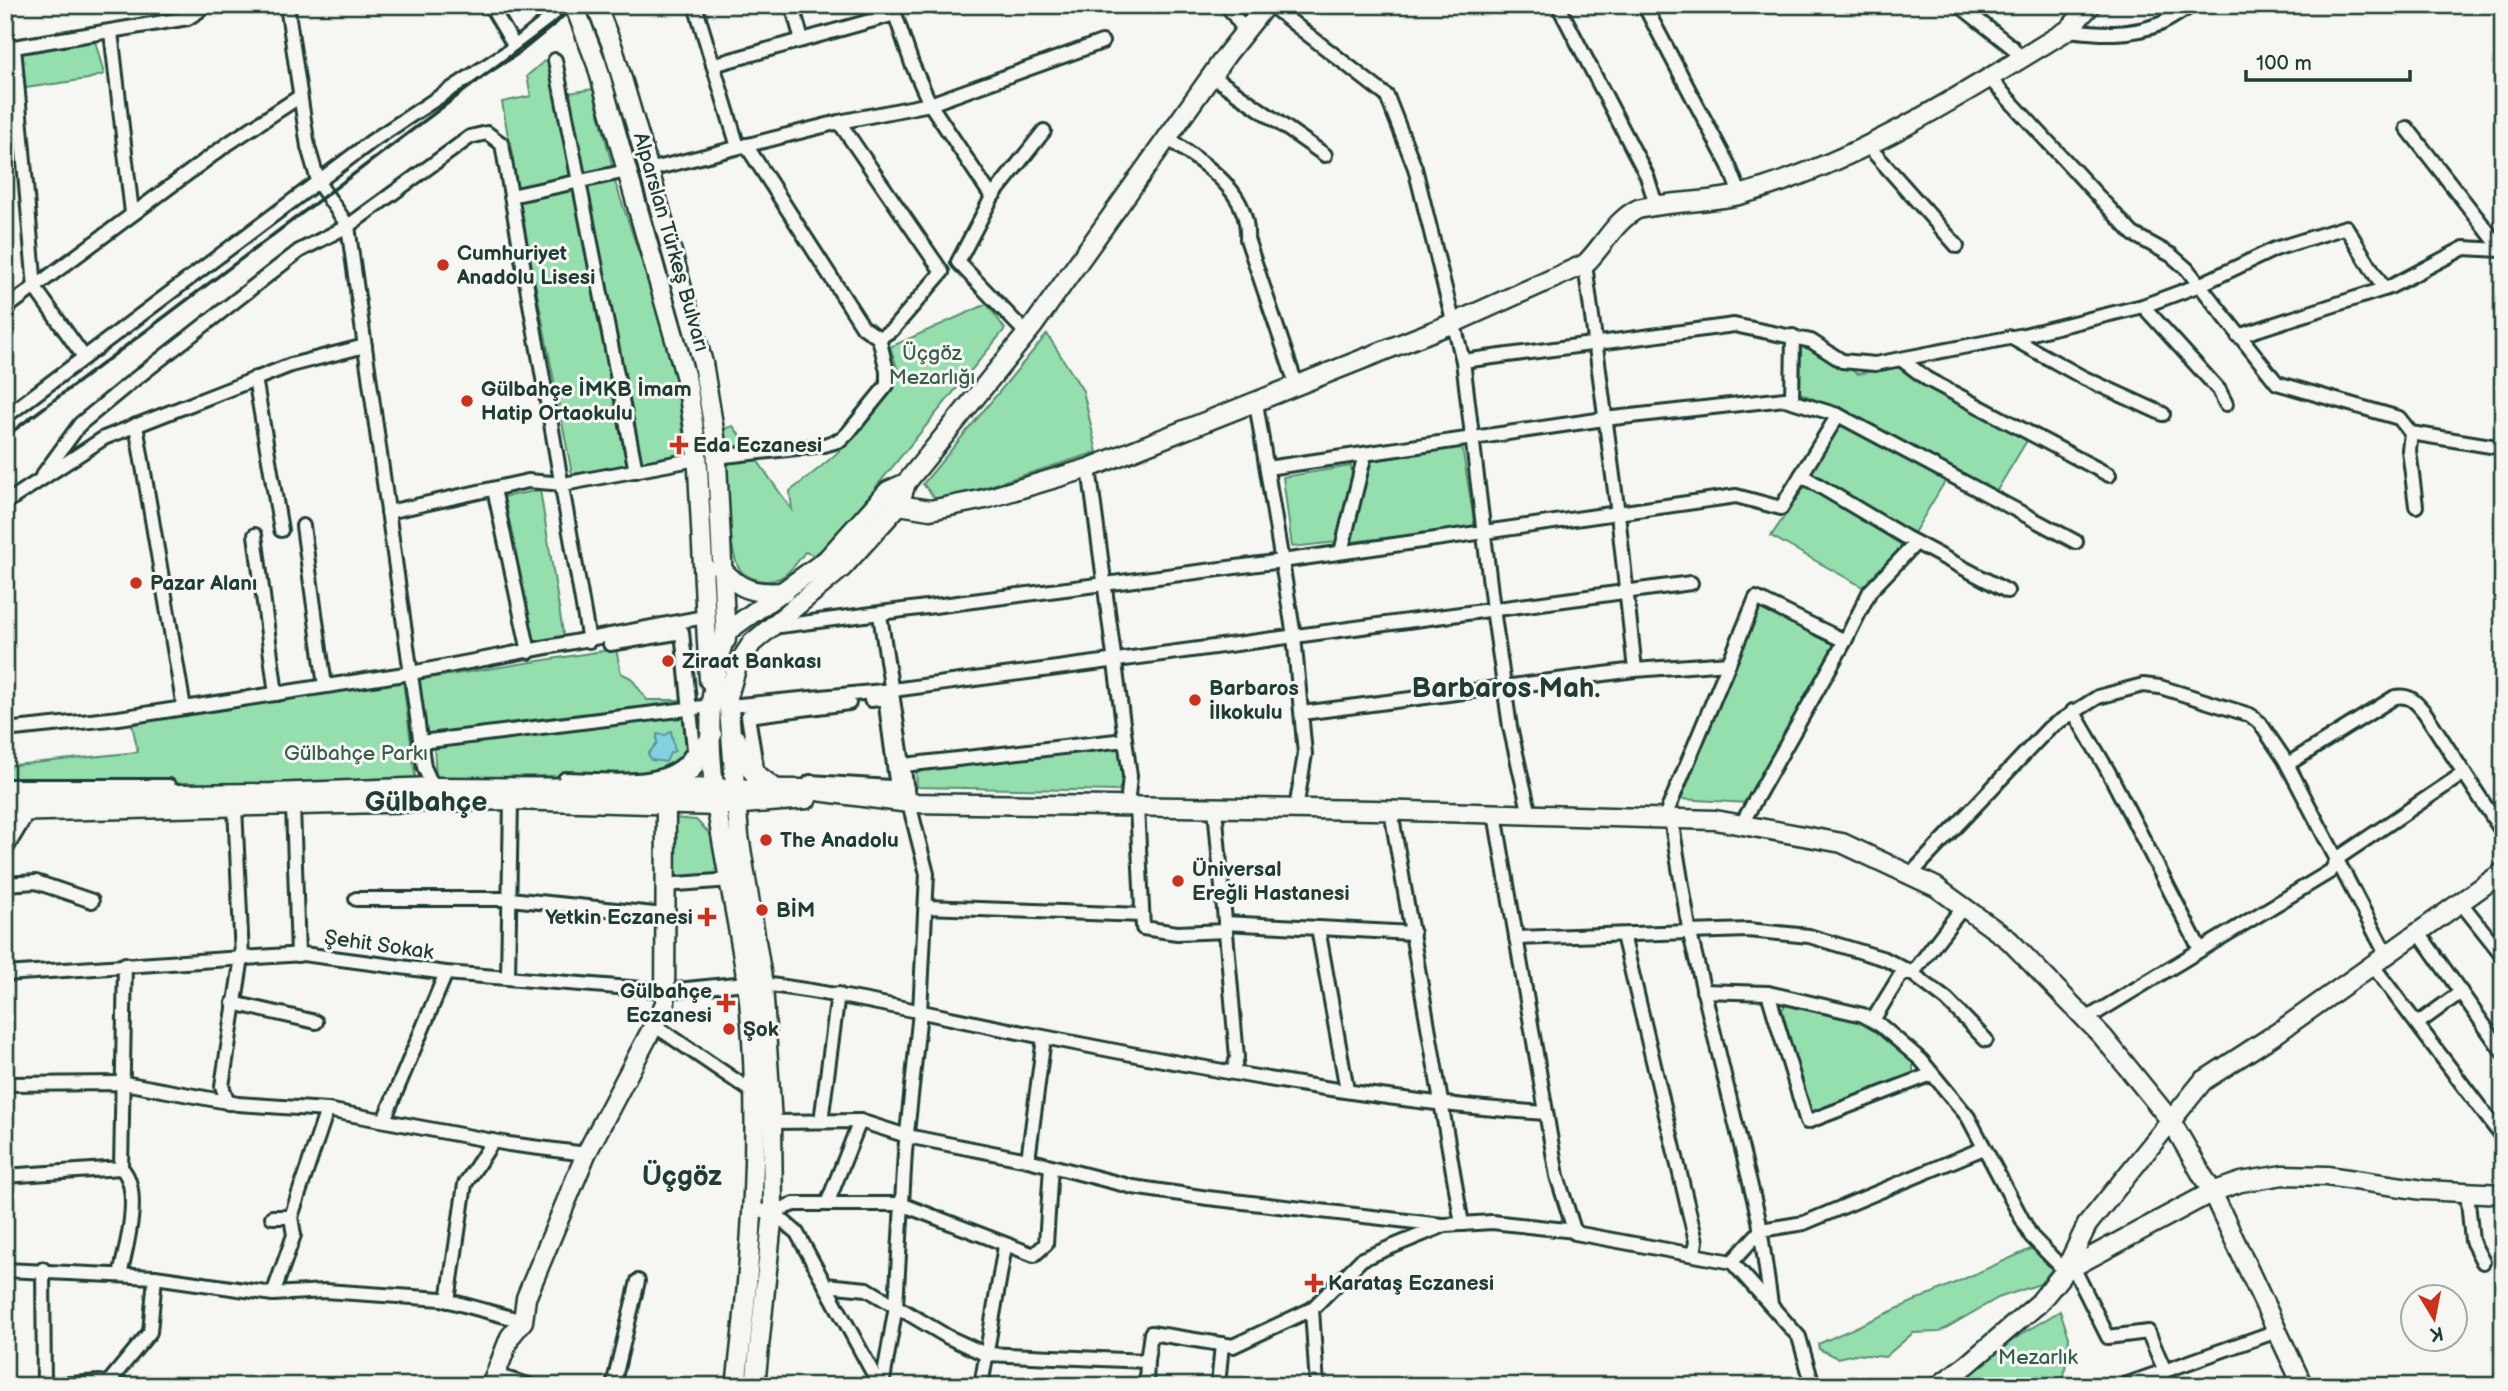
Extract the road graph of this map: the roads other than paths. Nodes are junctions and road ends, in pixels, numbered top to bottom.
1 (200, 5) edge
2 (287, 5) edge
3 (490, 5) edge
4 (573, 5) edge
5 (596, 5) edge
6 (695, 5) edge
7 (792, 5) edge
8 (1227, 5) edge
9 (1268, 5) edge
10 (1558, 5) edge
11 (1644, 5) edge
12 (1959, 5) edge
13 (2091, 5) edge
14 (2194, 5) edge
15 (893, 10) edge
16 (553, 16) dead end
17 (2068, 30) junction
18 (1245, 31) junction
19 (111, 32) junction
20 (802, 40) junction
21 (1102, 42) dead end
22 (516, 47) junction
23 (2021, 59) junction
24 (555, 60) dead end
25 (713, 65) junction
26 (1212, 76) junction
27 (1989, 78) junction
28 (299, 97) junction
29 (930, 104) junction
30 (839, 122) junction
31 (2407, 128) dead end
32 (1044, 131) dead end
33 (1169, 139) junction
34 (742, 146) junction
35 (1868, 146) junction
36 (1325, 155) dead end
37 (649, 170) junction
38 (627, 171) junction
39 (579, 181) junction
40 (319, 184) junction
41 (1740, 194) junction
42 (511, 196) junction
43 (992, 197) junction
44 (1656, 205) junction
45 (132, 213) junction
46 (348, 226) junction
47 (1957, 246) dead end
48 (2502, 251) edge
49 (958, 262) junction
50 (1585, 264) junction
51 (942, 272) junction
52 (2197, 286) junction
53 (35, 288) junction
54 (2384, 289) junction
55 (2143, 306) junction
56 (5, 309) edge
57 (1456, 323) junction
58 (1027, 334) junction
59 (1793, 336) junction
60 (2238, 336) junction
61 (2010, 337) junction
62 (879, 338) junction
63 (1595, 345) junction
64 (365, 346) junction
65 (85, 357) junction
66 (1902, 360) junction
67 (1464, 361) junction
68 (255, 379) junction
69 (1297, 387) junction
70 (1793, 401) junction
71 (1256, 403) junction
72 (2225, 404) dead end
73 (2163, 414) dead end
74 (1838, 415) junction
75 (5, 417) edge
76 (1604, 419) junction
77 (136, 425) junction
78 (2411, 433) junction
79 (1471, 438) junction
80 (2503, 448) edge
81 (1365, 454) junction
82 (716, 457) junction
83 (697, 459) junction
84 (1089, 468) junction
85 (1267, 468) junction
86 (636, 471) junction
87 (1801, 475) junction
88 (2109, 475) dead end
89 (42, 476) junction
90 (906, 483) junction
91 (564, 484) junction
92 (494, 489) junction
93 (5, 503) edge
94 (899, 505) junction
95 (2416, 506) dead end
96 (388, 512) junction
97 (1618, 514) junction
98 (303, 526) dead end
99 (281, 530) dead end
100 (1485, 533) junction
101 (255, 535) dead end
102 (2076, 542) dead end
103 (1916, 543) junction
104 (1341, 552) junction
105 (1282, 561) junction
106 (720, 567) junction
107 (1104, 583) junction
108 (1691, 583) dead end
109 (2007, 590) dead end
110 (785, 592) junction
111 (1627, 592) junction
112 (1493, 609) junction
113 (880, 615) junction
114 (704, 617) junction
115 (772, 627) junction
116 (725, 633) junction
117 (1294, 636) junction
118 (589, 640) junction
119 (1844, 641) junction
120 (529, 652) junction
121 (1115, 661) junction
122 (1729, 663) junction
123 (1635, 670) junction
124 (411, 673) junction
125 (426, 676) dead end
126 (325, 686) junction
127 (1504, 687) junction
128 (893, 690) junction
129 (276, 694) junction
130 (729, 701) junction
131 (711, 706) junction
132 (184, 708) junction
133 (691, 708) junction
134 (2073, 711) junction
135 (1301, 713) junction
136 (731, 727) junction
137 (5, 730) edge
138 (712, 735) junction
139 (1125, 740) junction
140 (421, 742) junction
141 (2288, 764) junction
142 (904, 765) junction
143 (429, 766) dead end
144 (2464, 773) junction
145 (5, 786) edge
146 (425, 786) junction
147 (904, 793) junction
148 (5, 796) edge
149 (773, 796) junction
150 (726, 797) junction
151 (673, 798) junction
152 (510, 800) junction
153 (293, 806) junction
154 (1132, 806) junction
155 (235, 807) junction
156 (1215, 808) junction
157 (1296, 809) junction
158 (1391, 811) junction
159 (28, 812) junction
160 (5, 813) edge
161 (1495, 814) junction
162 (1530, 815) junction
163 (1667, 819) junction
164 (1741, 825) junction
165 (2503, 833) edge
166 (731, 836) junction
167 (5, 851) edge
168 (2338, 858) junction
169 (2503, 872) edge
170 (1910, 875) junction
171 (731, 880) junction
172 (5, 884) edge
173 (664, 885) junction
174 (356, 899) dead end
175 (510, 899) junction
176 (92, 901) dead end
177 (2461, 903) junction
178 (1963, 907) junction
179 (926, 908) junction
180 (664, 915) junction
181 (1142, 915) junction
182 (1226, 927) junction
183 (1318, 928) junction
184 (1413, 933) junction
185 (2419, 933) junction
186 (1690, 934) junction
187 (1623, 935) junction
188 (1516, 938) junction
189 (2200, 949) junction
190 (298, 954) junction
191 (2503, 956) edge
192 (242, 957) junction
193 (2380, 961) junction
194 (125, 964) junction
195 (1910, 972) junction
196 (446, 973) junction
197 (5, 974) edge
198 (508, 977) junction
199 (755, 983) junction
200 (667, 991) junction
201 (1703, 991) junction
202 (2460, 992) junction
203 (1768, 993) junction
204 (838, 994) junction
205 (233, 1003) junction
206 (920, 1012) junction
207 (1873, 1020) junction
208 (2086, 1020) junction
209 (316, 1022) dead end
210 (2417, 1024) junction
211 (654, 1025) junction
212 (1044, 1038) junction
213 (1986, 1040) dead end
214 (2503, 1052) edge
215 (1233, 1072) junction
216 (1932, 1074) junction
217 (124, 1083) junction
218 (5, 1084) edge
219 (1347, 1090) junction
220 (754, 1093) junction
221 (228, 1102) junction
222 (1444, 1106) junction
223 (327, 1110) junction
224 (1546, 1113) junction
225 (384, 1120) junction
226 (821, 1121) junction
227 (860, 1121) junction
228 (2171, 1121) junction
229 (772, 1122) junction
230 (907, 1136) junction
231 (2503, 1138) edge
232 (493, 1141) junction
233 (1984, 1148) junction
234 (586, 1154) junction
235 (1028, 1160) junction
236 (1051, 1166) junction
237 (121, 1168) junction
238 (5, 1176) edge
239 (2211, 1192) junction
240 (2467, 1192) junction
241 (2503, 1194) edge
242 (827, 1204) junction
243 (901, 1204) junction
244 (755, 1210) junction
245 (773, 1212) junction
246 (272, 1217) dead end
247 (291, 1217) junction
248 (1462, 1224) junction
249 (1445, 1225) junction
250 (1760, 1230) junction
251 (1575, 1231) junction
252 (1005, 1246) junction
253 (1694, 1254) junction
254 (1732, 1262) junction
255 (2483, 1262) dead end
256 (43, 1269) junction
257 (2069, 1269) junction
258 (5, 1270) edge
259 (120, 1275) junction
260 (155, 1277) junction
261 (638, 1281) dead end
262 (825, 1285) junction
263 (273, 1294) junction
264 (448, 1301) junction
265 (1771, 1305) junction
266 (896, 1306) junction
267 (1312, 1309) junction
268 (523, 1321) junction
269 (2277, 1331) junction
270 (1222, 1344) junction
271 (985, 1354) junction
272 (1147, 1361) junction
273 (2165, 1371) junction
274 (492, 1380) edge
275 (108, 1384) junction
276 (2128, 1385) edge
277 (43, 1386) edge
278 (123, 1386) edge
279 (532, 1386) edge
280 (613, 1386) edge
281 (736, 1386) edge
282 (755, 1386) edge
283 (881, 1386) edge
284 (981, 1386) edge
285 (1146, 1386) edge
286 (1217, 1386) edge
287 (1317, 1386) edge
288 (1813, 1386) edge
289 (1938, 1386) edge
290 (2303, 1386) edge

1 - 19 street
2 - 28 street
3 - 22 street
4 - 38 main road, Alparslan Türkeş Bulvarı
5 - 37 main road, Alparslan Türkeş Bulvarı
6 - 25 street
7 - 20 street
8 - 18 street
9 - 18 main road
9 - 57 street
10 - 44 street
11 - 41 street
12 - 23 street
13 - 17 main road
14 - 17 street
15 - 20 street
15 - 29 street
16 - 22 street
17 - 23 main road
18 - 26 main road
19 - 45 street
19 - 53 street
20 - 25 street
21 - 29 street
22 - 40 street
23 - 27 main road
24 - 39 street
25 - 34 street
26 - 33 main road
26 - 36 street
27 - 35 main road
27 - 52 street
28 - 40 street
28 - 45 street
29 - 30 street
29 - 43 street
30 - 34 street
30 - 51 street
31 - 48 street
32 - 43 street
33 - 58 main road
33 - 69 street
34 - 37 street
34 - 62 street
35 - 41 main road
35 - 47 street
37 - 82 main road, Alparslan Türkeş Bulvarı
38 - 39 street
38 - 83 main road, Alparslan Türkeş Bulvarı
39 - 42 street
39 - 86 street
40 - 46 street
40 - 65 street
41 - 44 main road
42 - 46 street
42 - 91 street
43 - 49 street
44 - 50 main road
45 - 53 street
46 - 64 street
46 - 89 street
48 - 54 street
49 - 51 street
49 - 58 street
50 - 57 main road
50 - 63 street
51 - 62 street
52 - 54 street
52 - 55 street
52 - 60 street
53 - 56 street
53 - 65 street
54 - 60 street
55 - 61 street
55 - 72 street
57 - 67 street
57 - 69 main road
58 - 90 main road
59 - 63 street
59 - 66 street
59 - 70 street
60 - 78 street
61 - 66 street
61 - 73 street
62 - 82 street
63 - 67 street
63 - 76 street
64 - 68 street
64 - 96 street
65 - 75 street
66 - 88 street
67 - 79 street
68 - 77 street
68 - 99 street
69 - 71 main road
70 - 74 street
70 - 76 street
71 - 84 main road
71 - 85 street
74 - 87 street
74 - 102 street
76 - 79 street
76 - 97 street
77 - 89 street
77 - 132 street
78 - 80 street
78 - 95 street
79 - 81 street
79 - 100 street
81 - 85 street
81 - 104 street
82 - 106 main road, Alparslan Türkeş Bulvarı
83 - 86 street
83 - 114 main road, Alparslan Türkeş Bulvarı
84 - 94 main road
84 - 107 street
85 - 105 street
86 - 91 street
87 - 97 street
87 - 103 street
89 - 93 street
90 - 94 main road
90 - 110 main road
91 - 92 street
91 - 118 street
92 - 96 street
92 - 120 street
94 - 115 main road
96 - 124 street
97 - 100 street
97 - 111 street
98 - 126 street
100 - 104 street
100 - 112 street
101 - 129 street
103 - 109 street
103 - 119 street
104 - 105 street
105 - 107 street
105 - 117 street
106 - 110 main road
106 - 116 main road, Alparslan Türkeş Bulvarı
107 - 113 street
107 - 121 street
108 - 111 street
110 - 116 main road
111 - 112 street
111 - 123 street
112 - 117 street
112 - 127 street
113 - 115 street
113 - 128 street
114 - 118 street
114 - 131 main road, Alparslan Türkeş Bulvarı
115 - 130 main road
116 - 130 main road, Alparslan Türkeş Bulvarı
116 - 131 main road
117 - 121 street
117 - 135 street
118 - 120 street
119 - 122 street
119 - 164 street
120 - 124 street
121 - 128 street
121 - 139 street
122 - 123 street
122 - 163 street
123 - 127 street
124 - 126 street
124 - 140 street
125 - 133 street
126 - 129 street
127 - 135 street
127 - 162 street
128 - 130 street
128 - 142 street
129 - 132 street
130 - 136 main road, Alparslan Türkeş Bulvarı
131 - 133 street
131 - 138 main road
132 - 137 street
133 - 140 street
133 - 143 street
134 - 141 street
134 - 170 street
134 - 189 street
135 - 157 street
136 - 149 main road
136 - 150 main road, Alparslan Türkeş Bulvarı
138 - 150 main road
138 - 151 main road
139 - 142 street
139 - 154 street
140 - 146 street
141 - 144 street
141 - 168 street
142 - 147 street
144 - 165 street
144 - 168 street
145 - 146 street
146 - 148 main road
146 - 151 main road
147 - 147 street
147 - 149 main road
147 - 154 main road
147 - 179 street
149 - 150 main road
149 - 166 main road
150 - 151 main road
150 - 166 main road
151 - 152 main road
151 - 166 main road
151 - 173 main road
152 - 153 main road
152 - 175 street
153 - 155 main road
153 - 190 street
154 - 156 main road
154 - 181 street
155 - 159 main road
155 - 192 street
156 - 157 main road
156 - 182 street
157 - 158 main road
158 - 161 main road
158 - 184 street
159 - 160 main road
159 - 167 street
161 - 162 main road
161 - 188 street
162 - 163 main road
163 - 164 main road
163 - 186 street
164 - 170 main road
166 - 171 main road
166 - 199 main road
168 - 189 street
168 - 193 street
169 - 177 main road
170 - 178 main road
171 - 173 street
171 - 199 main road
172 - 176 street
173 - 180 main road
174 - 175 street
175 - 180 street
175 - 198 street
177 - 185 main road
177 - 191 street
178 - 195 street
178 - 208 main road
179 - 181 street
179 - 206 street
180 - 200 main road
181 - 182 street
182 - 183 street
182 - 215 street
183 - 184 street
183 - 219 street
184 - 222 street
185 - 193 main road
185 - 202 street
186 - 187 street
186 - 195 street
186 - 201 street
187 - 188 street
187 - 253 street
188 - 224 street
189 - 208 street
190 - 192 street, Şehit Sokak
190 - 196 street, Şehit Sokak
192 - 194 street, Şehit Sokak
192 - 205 street
193 - 210 street
193 - 228 main road
194 - 197 street, Şehit Sokak
194 - 217 street
195 - 207 street
195 - 213 street
196 - 198 street, Şehit Sokak
196 - 225 street
198 - 200 street, Şehit Sokak
199 - 200 street, Şehit Sokak
199 - 204 street, Şehit Sokak
199 - 220 main road
199 - 229 main road
200 - 211 main road
201 - 203 street
201 - 250 street
202 - 210 street
202 - 214 street
203 - 207 street
203 - 216 street
204 - 206 street, Şehit Sokak
204 - 226 street
205 - 209 street
205 - 221 street
206 - 212 street, Şehit Sokak
206 - 230 street
207 - 216 street
208 - 228 main road
210 - 231 street
211 - 220 street
211 - 234 main road
212 - 215 street, Şehit Sokak
212 - 235 street
215 - 219 street, Şehit Sokak
216 - 233 street
217 - 218 street
217 - 221 street
217 - 237 street
219 - 222 street, Şehit Sokak
220 - 244 main road
221 - 223 street
222 - 224 street, Şehit Sokak
222 - 248 street
223 - 225 street
223 - 247 street
224 - 251 street
225 - 232 street
226 - 227 street
226 - 229 street
227 - 230 street
227 - 242 street
228 - 239 main road
228 - 257 main road
229 - 245 main road
230 - 235 street
230 - 243 street
232 - 234 street
232 - 264 street
233 - 250 street
233 - 257 street
234 - 268 main road
235 - 236 street
236 - 249 street
236 - 252 street
237 - 238 street
237 - 259 street
239 - 240 main road
239 - 257 main road
239 - 269 main road
240 - 241 main road
240 - 255 street
242 - 243 street
242 - 245 street
243 - 252 street
243 - 266 street
244 - 245 street
244 - 281 main road
245 - 262 street
245 - 282 main road
246 - 247 street
247 - 263 street
248 - 249 street
248 - 251 street
249 - 267 street
250 - 254 street
250 - 265 street
251 - 253 street
252 - 271 street
253 - 254 street
254 - 265 street
256 - 258 street
256 - 259 street
256 - 277 street
257 - 273 street
257 - 289 main road
259 - 260 street
260 - 263 street
260 - 275 street
261 - 280 street
262 - 266 street
262 - 283 street
263 - 264 street
264 - 268 street
265 - 288 street
266 - 271 street
266 - 283 street
267 - 270 street
267 - 287 street
268 - 274 main road
269 - 273 street
269 - 290 main road
270 - 272 street
270 - 286 street
271 - 272 street
271 - 284 street
272 - 285 street
273 - 276 street
274 - 279 street
275 - 277 street
275 - 278 street

